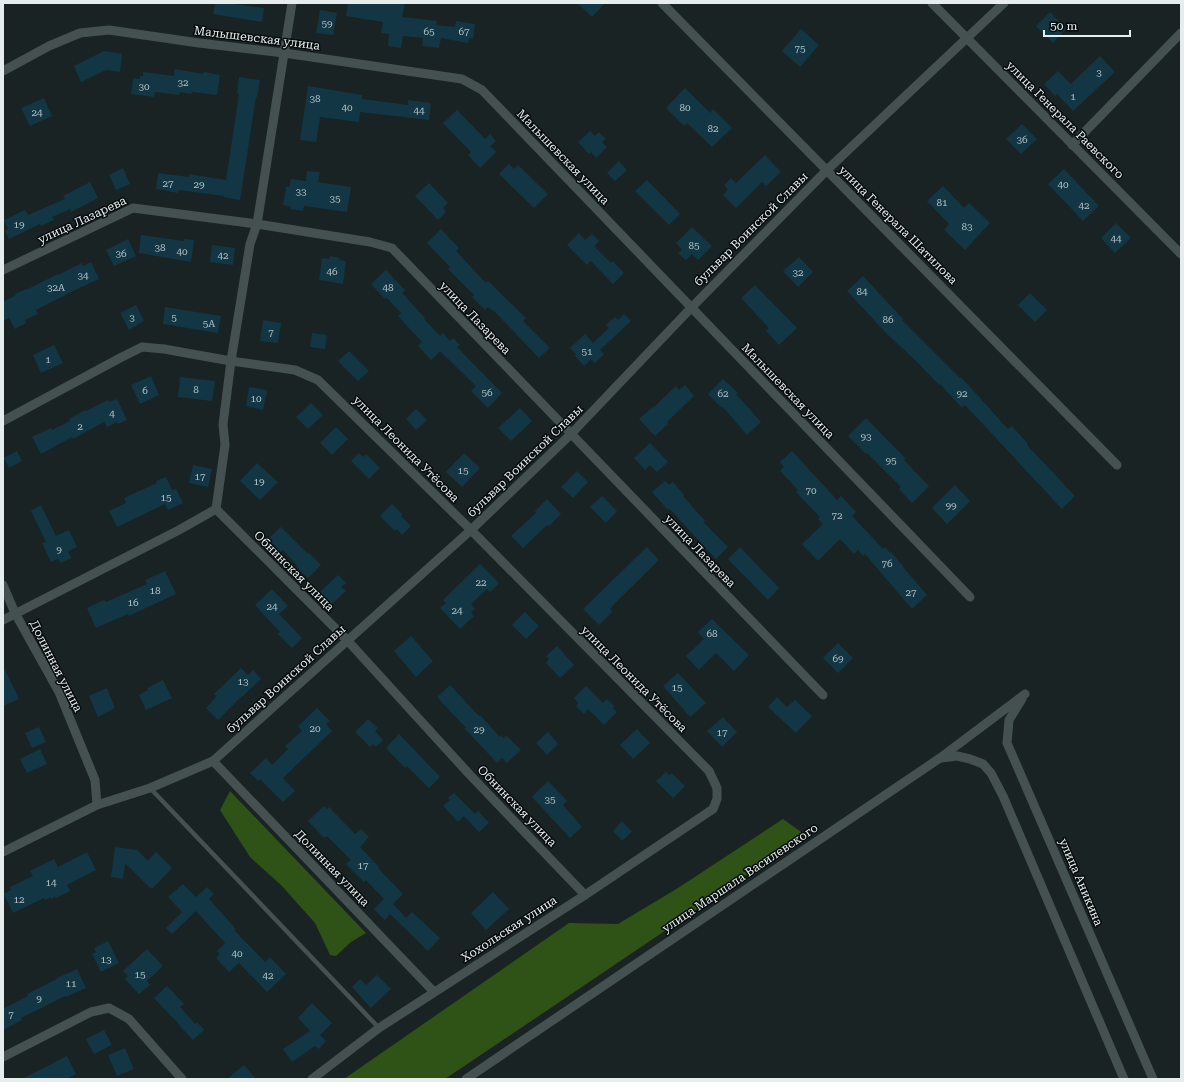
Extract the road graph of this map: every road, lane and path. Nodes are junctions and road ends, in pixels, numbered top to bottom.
1 (292, 3) edge
2 (662, 3) edge
3 (932, 3) edge
4 (1004, 3) edge
5 (1181, 33) edge
6 (967, 39) junction
7 (284, 53) junction
8 (3, 71) edge
9 (1072, 145) junction
10 (827, 170) junction
11 (257, 224) junction
12 (1181, 254) edge
13 (3, 270) edge
14 (691, 308) junction
15 (231, 361) junction
16 (3, 421) edge
17 (570, 434) junction
18 (1117, 465) dead end
19 (216, 509) junction
20 (471, 530) junction
21 (3, 586) edge
22 (970, 597) dead end
23 (15, 613) junction
24 (3, 620) edge
25 (347, 640) junction
26 (1025, 694) joint
27 (823, 695) dead end
28 (940, 758) junction
29 (213, 761) junction
30 (150, 788) junction
31 (717, 799) joint
32 (97, 805) junction
33 (3, 852) edge
34 (585, 895) junction
35 (434, 992) junction
36 (379, 1028) junction
37 (3, 1058) edge
38 (182, 1079) edge
39 (312, 1079) edge
40 (466, 1079) edge
41 (1124, 1079) edge
42 (1154, 1079) edge

1 - 7 street
2 - 10 street, улица Генерала Шатилова
3 - 6 street, улица Генерала Раевского
4 - 6 street, бульвар Воинской Славы
5 - 9 street
6 - 9 street, улица Генерала Раевского
6 - 10 street, бульвар Воинской Славы
7 - 8 street, Малышевская улица
7 - 11 street
7 - 14 street, Малышевская улица
9 - 12 street, улица Генерала Раевского
10 - 14 street, бульвар Воинской Славы
10 - 18 street, улица Генерала Шатилова
11 - 13 street, улица Лазарева
11 - 15 street
11 - 17 street, улица Лазарева
14 - 17 street, бульвар Воинской Славы
14 - 22 street, Малышевская улица
15 - 16 street, улица Леонида Утёсова
15 - 19 street
15 - 20 street, улица Леонида Утёсова
17 - 20 street, бульвар Воинской Славы
17 - 27 street, улица Лазарева
19 - 23 street
19 - 25 street, Обнинская улица
20 - 25 street, бульвар Воинской Славы
20 - 31 street, улица Леонида Утёсова
21 - 23 street, Долинная улица
23 - 24 street
23 - 32 street, Долинная улица
25 - 29 street, бульвар Воинской Славы
25 - 34 street, Обнинская улица
26 - 28 street, улица Маршала Василевского
26 - 42 street, улица Аникина
28 - 40 street, улица Маршала Василевского
28 - 41 street
29 - 30 street, бульвар Воинской Славы
29 - 35 street, Долинная улица
30 - 32 street, бульвар Воинской Славы
30 - 36 lane
31 - 34 street, Хохольская улица
32 - 33 street, бульвар Воинской Славы
34 - 35 street, Хохольская улица
35 - 36 street, Хохольская улица
36 - 39 street, Хохольская улица
37 - 38 street

